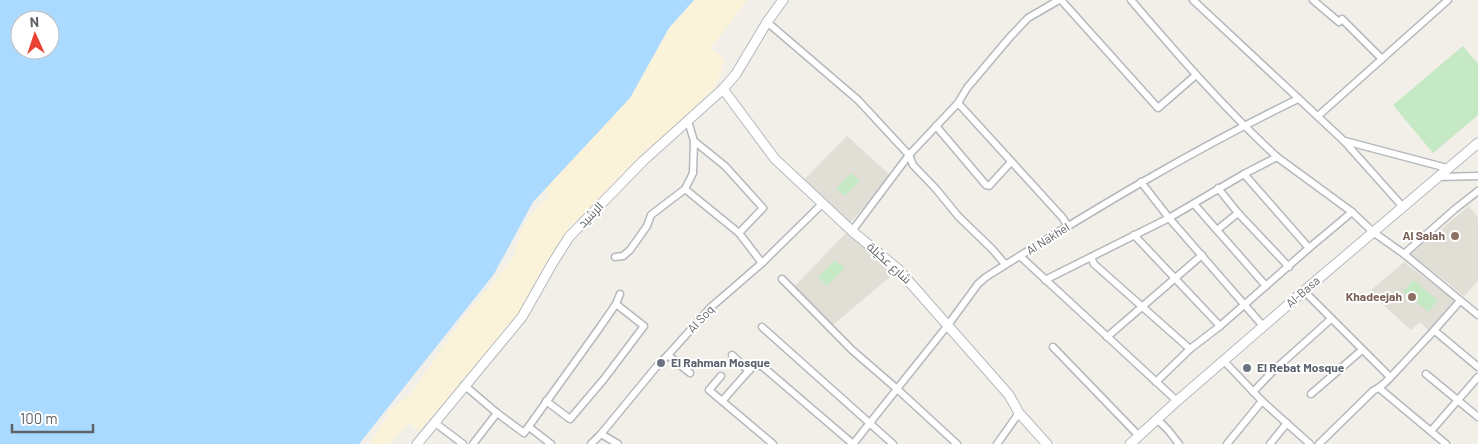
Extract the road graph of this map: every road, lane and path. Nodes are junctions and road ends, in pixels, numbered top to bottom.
1 (783, 0) edge
2 (1060, 0) edge
3 (1131, 0) edge
4 (1193, 0) edge
5 (1313, 0) edge
6 (1448, 0) edge
7 (767, 22) junction
8 (1382, 59) junction
9 (1196, 76) junction
10 (723, 89) junction
11 (1298, 99) junction
12 (958, 103) junction
13 (1318, 116) junction
14 (688, 120) junction
15 (936, 126) junction
16 (1243, 126) junction
17 (694, 141) junction
18 (1344, 141) junction
19 (1478, 143) edge
20 (909, 155) junction
21 (1277, 157) junction
22 (1011, 162) junction
23 (1448, 168) junction
24 (1244, 174) junction
25 (1478, 176) edge
26 (1438, 177) junction
27 (1141, 182) junction
28 (1218, 188) junction
29 (685, 189) junction
30 (1478, 192) edge
31 (822, 204) junction
32 (1194, 204) junction
33 (1403, 207) junction
34 (1352, 212) junction
35 (1238, 213) junction
36 (1169, 218) junction
37 (1068, 226) junction
38 (1217, 230) junction
39 (852, 231) junction
40 (1373, 232) junction
41 (739, 233) junction
42 (1134, 236) junction
43 (1309, 248) junction
44 (1404, 254) junction
45 (1202, 255) junction
46 (1020, 256) junction
47 (1090, 257) junction
48 (614, 258) dead end
49 (762, 262) junction
50 (1005, 264) junction
51 (1289, 267) junction
52 (1174, 278) junction
53 (782, 279) dead end
54 (1045, 280) junction
55 (1266, 286) junction
56 (1304, 291) junction
57 (620, 294) dead end
58 (1460, 301) junction
59 (616, 304) junction
60 (1244, 305) junction
61 (1143, 306) junction
62 (1478, 315) edge
63 (1331, 319) junction
64 (948, 325) junction
65 (1220, 326) junction
66 (1263, 326) junction
67 (762, 327) dead end
68 (1435, 331) junction
69 (1107, 337) junction
70 (1053, 347) dead end
71 (1190, 349) junction
72 (1362, 350) junction
73 (668, 355) junction
74 (732, 355) dead end
75 (1224, 360) junction
76 (1478, 368) edge
77 (749, 371) junction
78 (690, 373) dead end
79 (1426, 374) dead end
80 (721, 376) dead end
81 (1478, 376) edge
82 (1390, 377) junction
83 (1156, 382) junction
84 (464, 386) junction
85 (896, 388) junction
86 (1379, 388) junction
87 (1253, 392) junction
88 (1311, 394) dead end
89 (723, 400) junction
90 (546, 401) junction
91 (1177, 401) junction
92 (1262, 401) junction
93 (1458, 401) junction
94 (497, 413) junction
95 (1019, 413) junction
96 (1478, 417) edge
97 (1157, 420) junction
98 (434, 422) junction
99 (869, 423) junction
100 (1287, 423) junction
101 (529, 427) junction
102 (1431, 432) junction
103 (601, 434) junction
104 (1139, 436) junction
105 (417, 444) edge
106 (463, 444) edge
107 (473, 444) edge
108 (551, 444) edge
109 (591, 444) edge
110 (618, 444) edge
111 (773, 444) edge
112 (853, 444) edge
113 (893, 444) edge
114 (957, 444) edge
115 (997, 444) edge
116 (1047, 444) edge
117 (1130, 444) edge
118 (1179, 444) edge
119 (1227, 444) edge
120 (1270, 444) edge
121 (1310, 444) edge
122 (1319, 444) edge
123 (1446, 444) edge

1 - 7 street, الرشيد
2 - 9 street
2 - 12 street
3 - 9 street
4 - 11 street
5 - 8 street
6 - 8 street
7 - 10 street, الرشيد
7 - 20 street
8 - 13 street
9 - 16 street
10 - 14 street, الرشيد
10 - 31 street, شارع عكيلة
11 - 13 street
11 - 16 street, Al Nakhel
12 - 15 street
12 - 22 street
13 - 18 street
14 - 17 street
14 - 84 street, الرشيد
15 - 20 street
15 - 22 street
16 - 21 street
16 - 27 street, Al Nakhel
17 - 29 street
17 - 41 street
18 - 23 street
18 - 33 street
19 - 23 street, Al-Basa
20 - 39 street
20 - 50 street
21 - 24 street
21 - 34 street
22 - 37 street
23 - 26 street, Al-Basa
24 - 28 street
24 - 43 street
25 - 26 street
26 - 33 street, Al-Basa
27 - 36 street
27 - 37 street, Al Nakhel
28 - 32 street
28 - 35 street
29 - 41 street
29 - 48 street
30 - 44 street
31 - 39 street, شارع عكيلة
31 - 49 street, Al Soq
32 - 36 street
32 - 38 street
33 - 40 street, Al-Basa
34 - 40 street
34 - 43 street
35 - 38 street
35 - 51 street
36 - 42 street
36 - 45 street
37 - 46 street, Al Nakhel
38 - 55 street
39 - 64 street, شارع عكيلة
40 - 44 street
40 - 56 street, Al-Basa
41 - 49 street
42 - 47 street
42 - 52 street
43 - 51 street
44 - 58 street
45 - 52 street
45 - 60 street
46 - 50 street, Al Nakhel
46 - 54 street
47 - 54 street
47 - 61 street
49 - 73 street, Al Soq
50 - 64 street, Al Nakhel
51 - 55 street
52 - 61 street
52 - 65 street
53 - 85 street
54 - 69 street
55 - 60 street
56 - 63 street
56 - 66 street, Al-Basa
57 - 59 street
58 - 62 street
58 - 68 street
59 - 90 street
59 - 90 street
60 - 65 street
60 - 66 street
61 - 69 street
61 - 71 street
63 - 72 street
63 - 87 street
64 - 85 street, Al Nakhel
64 - 95 street, شارع عكيلة
65 - 71 street
66 - 75 street, Al-Basa
67 - 99 street
68 - 76 street
68 - 82 street
69 - 83 street
70 - 104 street
71 - 83 street
72 - 82 street
72 - 88 street
73 - 78 street
73 - 103 street, Al Soq
74 - 77 street
75 - 87 street
75 - 91 street, Al-Basa
77 - 89 street
77 - 112 street
79 - 93 street
80 - 89 street
81 - 93 street
82 - 86 street
83 - 91 street
84 - 94 street
84 - 98 street, الرشيد
85 - 99 street, Al Nakhel
85 - 114 street
86 - 102 street
86 - 122 street
87 - 92 street
89 - 111 street
90 - 101 street
91 - 97 street, Al-Basa
92 - 100 street
92 - 119 street
93 - 96 street
93 - 102 street
94 - 101 street
94 - 107 street
95 - 115 street
95 - 116 street, شارع عكيلة
97 - 104 street, Al-Basa
97 - 118 street
98 - 105 street, الرشيد
98 - 106 street
99 - 112 street, Al Nakhel
99 - 113 street
100 - 120 street
100 - 121 street
101 - 108 street
102 - 123 street
103 - 109 street, Al Soq
103 - 110 street
104 - 117 street, Al-Basa

